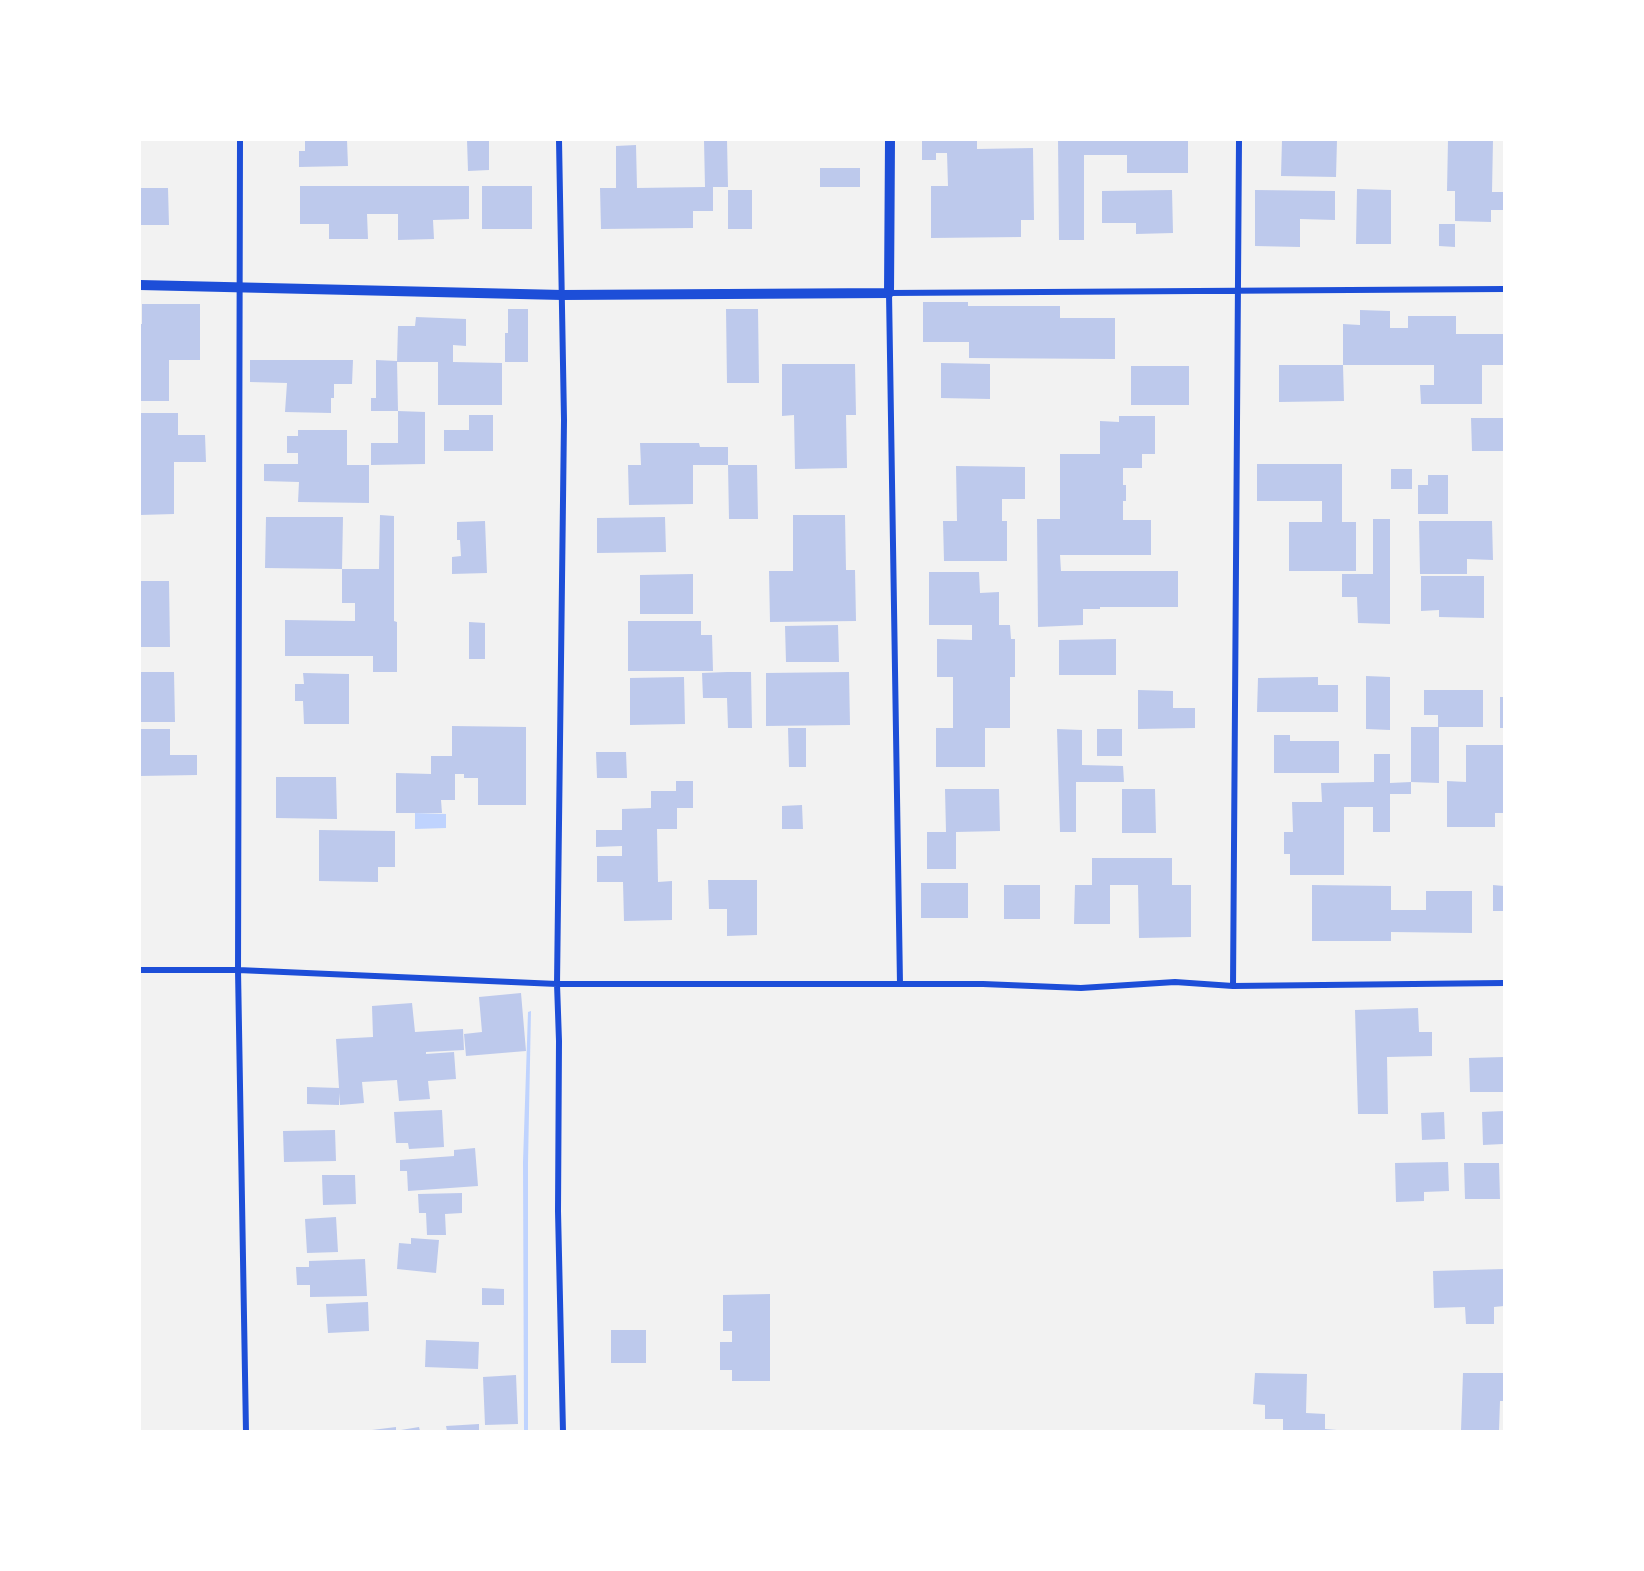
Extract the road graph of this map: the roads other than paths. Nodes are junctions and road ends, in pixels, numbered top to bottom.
1 (240, 140) edge
2 (559, 140) edge
3 (891, 140) edge
4 (1239, 140) edge
5 (140, 285) edge
6 (239, 288) junction
7 (1504, 289) edge
8 (1237, 291) junction
9 (889, 293) junction
10 (562, 295) junction
11 (140, 970) edge
12 (238, 970) junction
13 (1504, 983) edge
14 (557, 984) junction
15 (900, 984) junction
16 (1233, 986) junction
17 (246, 1431) edge
18 (563, 1431) edge

1 - 6 street
2 - 10 street
3 - 9 street
4 - 8 street
5 - 6 street
6 - 10 street
6 - 12 street
7 - 8 street
8 - 9 street
8 - 16 street
9 - 10 street
9 - 15 street
10 - 14 street
11 - 12 street
12 - 14 street
12 - 17 street
13 - 16 street
14 - 15 street
14 - 18 street
15 - 16 street

